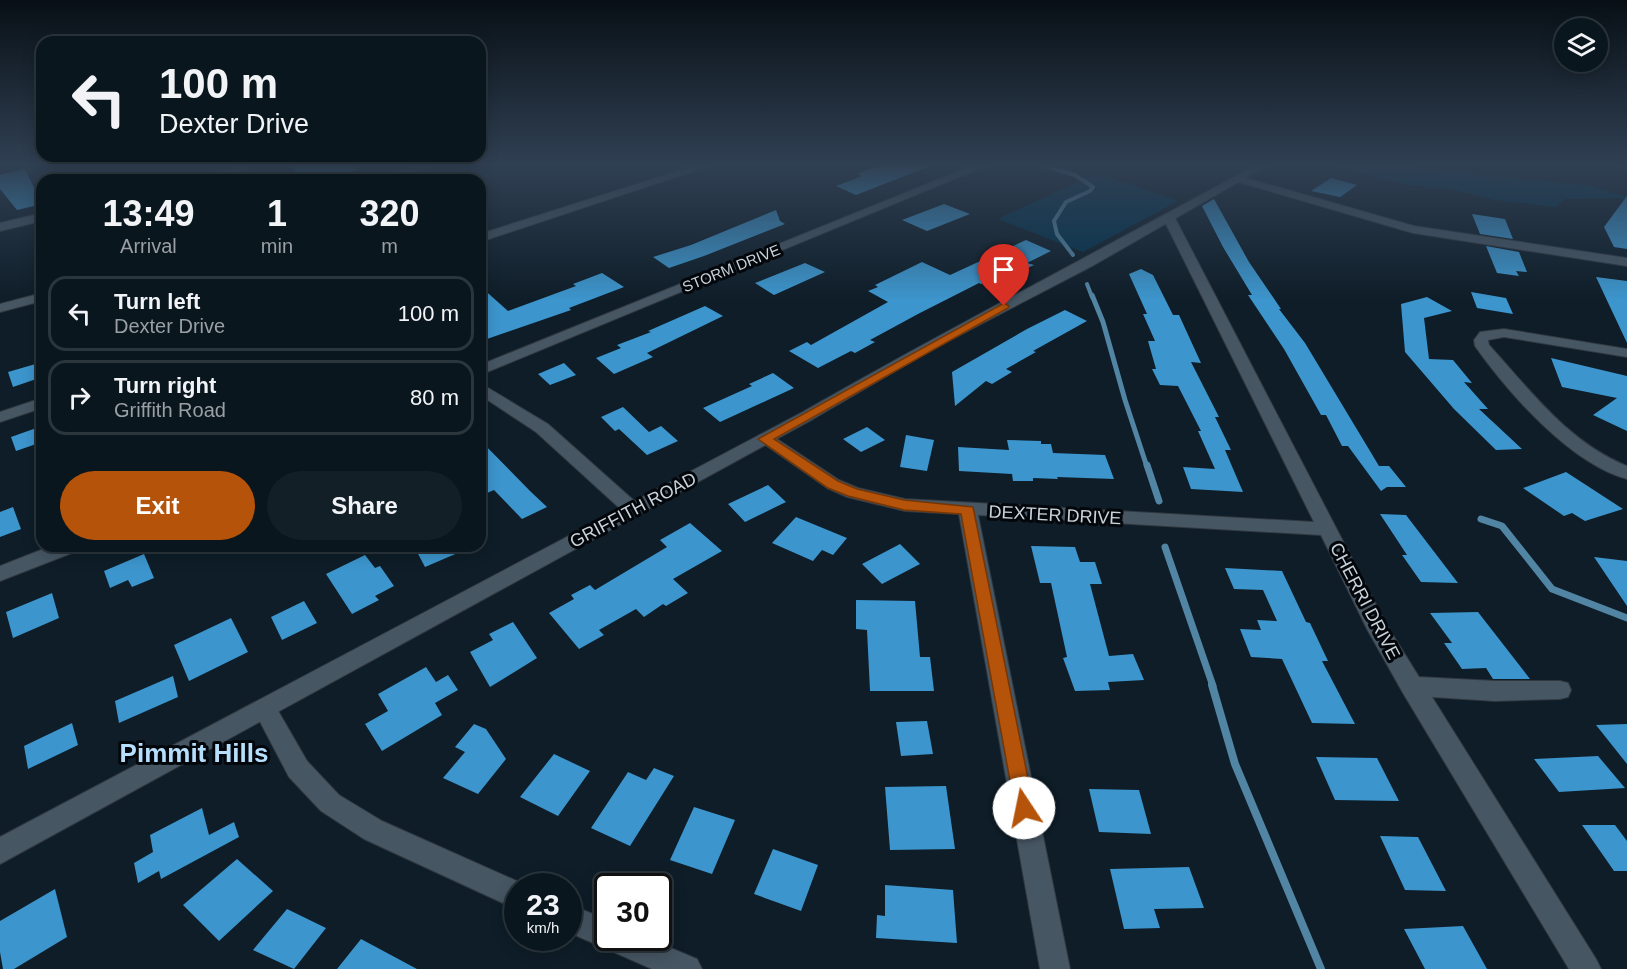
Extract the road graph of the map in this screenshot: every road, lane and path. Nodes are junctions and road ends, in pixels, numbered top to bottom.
1 (566, 210) edge
2 (871, 210) edge
3 (1183, 210) edge
4 (1341, 210) edge
5 (36, 218) edge
6 (1169, 218) junction
7 (0, 227) edge
8 (486, 236) edge
9 (1627, 262) edge
10 (36, 299) edge
11 (0, 308) edge
12 (1627, 352) edge
13 (486, 368) edge
14 (486, 392) edge
15 (36, 405) edge
16 (0, 417) edge
17 (765, 439) junction
18 (1627, 473) edge
19 (633, 510) junction
20 (968, 510) junction
21 (1327, 529) junction
22 (55, 552) edge
23 (0, 574) edge
24 (1411, 686) junction
25 (1560, 690) dead end
26 (265, 709) junction
27 (0, 852) edge
28 (504, 890) edge
29 (645, 951) edge
30 (687, 969) edge
31 (1055, 969) edge
32 (1586, 969) edge

1 - 8 street
2 - 13 street, STORM DRIVE
3 - 6 street, GRIFFITH ROAD
4 - 9 street
5 - 7 street
6 - 17 street, GRIFFITH ROAD
6 - 21 street, CHERRI DRIVE
10 - 11 street
12 - 18 street
14 - 19 street
15 - 16 street
17 - 19 street, GRIFFITH ROAD
17 - 20 street, DEXTER DRIVE
19 - 26 street, GRIFFITH ROAD
20 - 21 street, DEXTER DRIVE
20 - 31 street
21 - 24 street, CHERRI DRIVE
22 - 23 street
24 - 25 street
24 - 32 street, CHERRI DRIVE
26 - 27 street, GRIFFITH ROAD
26 - 28 street
29 - 30 street

